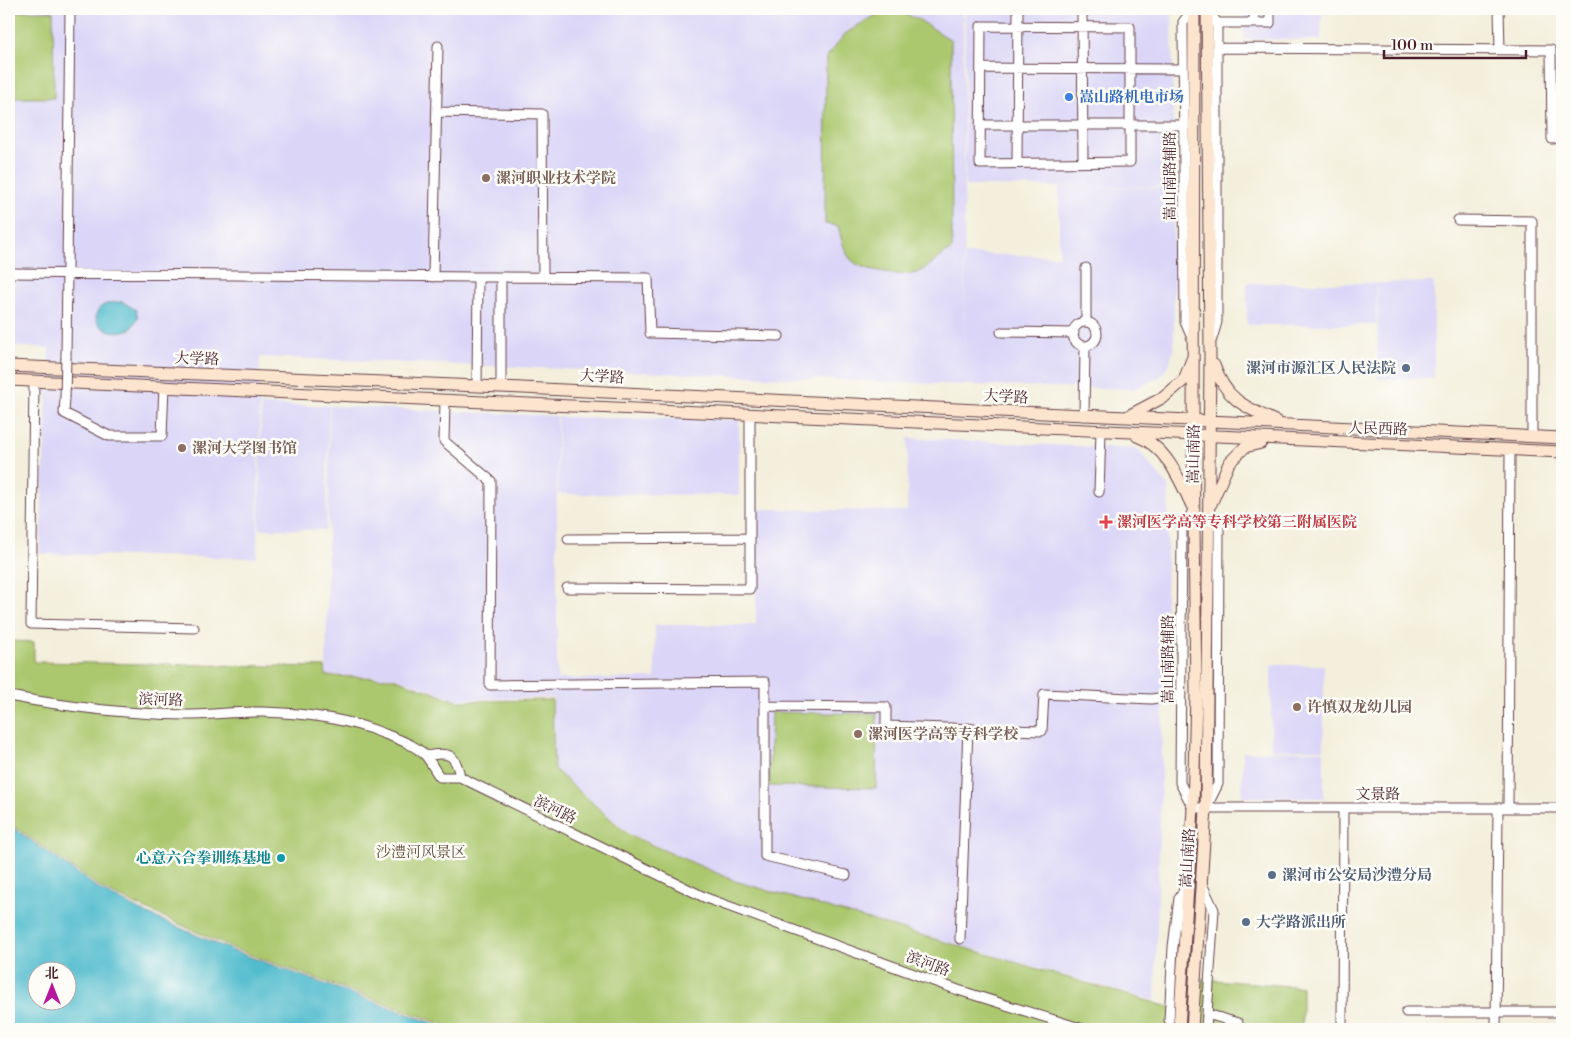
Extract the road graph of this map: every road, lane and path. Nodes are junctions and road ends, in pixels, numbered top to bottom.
1 (70, 9) edge
2 (1018, 9) edge
3 (1082, 9) edge
4 (1194, 9) edge
5 (1208, 9) edge
6 (1254, 9) edge
7 (1270, 9) edge
8 (1499, 9) edge
9 (1212, 23) junction
10 (1254, 23) junction
11 (1018, 26) junction
12 (1082, 26) junction
13 (438, 46) dead end
14 (1217, 48) junction
15 (1500, 50) junction
16 (981, 68) junction
17 (1018, 68) junction
18 (1083, 69) junction
19 (1130, 69) junction
20 (1183, 69) junction
21 (437, 112) junction
22 (980, 125) junction
23 (1018, 125) junction
24 (1083, 125) junction
25 (1130, 125) junction
26 (1189, 125) junction
27 (1562, 138) edge
28 (1083, 162) junction
29 (1017, 163) junction
30 (1458, 220) dead end
31 (1086, 268) dead end
32 (9, 273) edge
33 (66, 273) junction
34 (434, 277) junction
35 (478, 277) junction
36 (501, 277) junction
37 (542, 277) junction
38 (1086, 322) junction
39 (1001, 332) dead end
40 (1074, 333) junction
41 (778, 336) dead end
42 (1085, 346) junction
43 (1195, 349) junction
44 (1210, 349) junction
45 (9, 366) edge
46 (9, 380) edge
47 (34, 382) junction
48 (164, 386) junction
49 (477, 386) junction
50 (501, 387) junction
51 (445, 401) junction
52 (958, 409) junction
53 (750, 415) junction
54 (1084, 416) junction
55 (1125, 418) junction
56 (1194, 420) junction
57 (1210, 421) junction
58 (957, 425) junction
59 (1283, 425) junction
60 (1100, 432) junction
61 (1124, 432) junction
62 (1193, 436) junction
63 (1210, 436) junction
64 (1532, 436) junction
65 (1562, 438) edge
66 (1279, 440) junction
67 (1510, 450) junction
68 (1562, 452) edge
69 (1100, 492) dead end
70 (1194, 509) junction
71 (1208, 510) junction
72 (568, 538) dead end
73 (749, 538) junction
74 (567, 588) dead end
75 (194, 628) dead end
76 (1181, 695) junction
77 (9, 696) edge
78 (765, 706) junction
79 (968, 728) junction
80 (426, 756) junction
81 (460, 777) junction
82 (1193, 808) junction
83 (1343, 808) junction
84 (1498, 808) junction
85 (1508, 808) junction
86 (1562, 808) edge
87 (1206, 809) junction
88 (846, 875) dead end
89 (1189, 882) junction
90 (1202, 884) junction
91 (960, 939) dead end
92 (1406, 1012) dead end
93 (1562, 1012) edge
94 (1207, 1014) junction
95 (1496, 1014) junction
96 (1170, 1020) dead end
97 (1238, 1023) dead end
98 (1082, 1029) edge
99 (1179, 1029) edge
100 (1192, 1029) edge
101 (1206, 1029) edge
102 (1342, 1029) edge
103 (1496, 1029) edge

1 - 33 street
2 - 11 street
3 - 12 street
4 - 20 street, 嵩山南路辅路
4 - 26 main road, 嵩山南路
5 - 9 main road, 嵩山南路
6 - 10 street
7 - 10 street
8 - 15 street
9 - 10 street
9 - 14 street
9 - 44 main road, 嵩山南路
11 - 12 street
11 - 16 street
11 - 17 street
12 - 18 street
12 - 19 street
13 - 21 street
14 - 15 street
14 - 44 street
15 - 27 street
16 - 17 street
16 - 22 street
17 - 18 street
17 - 23 street
18 - 19 street
18 - 24 street
19 - 20 street
19 - 25 street
20 - 26 street, 嵩山南路辅路
21 - 34 street
21 - 37 street
22 - 23 street
22 - 29 street
23 - 24 street
23 - 29 street
24 - 25 street
24 - 28 street
25 - 26 street
25 - 28 street
26 - 43 main road, 嵩山南路
28 - 29 street
30 - 64 street
31 - 38 street
32 - 33 street
33 - 34 street
33 - 48 street, bridge
34 - 35 street
35 - 36 street
35 - 49 street
36 - 37 street
36 - 50 street
37 - 41 street
38 - 40 street
38 - 42 street
39 - 40 street
40 - 42 street
42 - 54 street
43 - 55 main road
43 - 56 main road, 嵩山南路
44 - 57 main road, 嵩山南路
44 - 59 main road
45 - 49 main road, 大学路
46 - 47 main road, 大学路
47 - 48 main road, 大学路
47 - 75 street
48 - 51 main road, 大学路
49 - 50 main road, 大学路
50 - 52 main road, 大学路
51 - 53 main road, 大学路
51 - 78 street
52 - 54 main road, 大学路
52 - 58 main road
53 - 58 main road, 大学路
53 - 73 street
54 - 55 main road, 大学路
55 - 56 main road, 大学路
56 - 57 main road, 人民西路
56 - 62 main road, 嵩山南路
57 - 59 main road, 人民西路
57 - 63 main road, 嵩山南路
58 - 60 main road, 大学路
59 - 64 main road, 人民西路
60 - 61 main road, 大学路
60 - 69 street
61 - 62 main road, 大学路
61 - 70 main road
62 - 63 main road, 人民西路
62 - 70 main road, 嵩山南路
63 - 66 main road, 人民西路
63 - 71 main road, 嵩山南路
64 - 65 main road, 人民西路
66 - 67 main road, 人民西路
66 - 71 main road
67 - 68 main road, 人民西路
67 - 85 street
70 - 76 street, 嵩山南路辅路
70 - 82 main road, 嵩山南路
71 - 87 main road, 嵩山南路
72 - 73 street
73 - 74 street
76 - 79 street
76 - 82 street, 嵩山南路辅路
77 - 80 street, 滨河路
78 - 79 street
78 - 88 street
79 - 91 street
80 - 81 street, 滨河路
80 - 81 street
81 - 98 street, 滨河路
82 - 87 street, 文景路
82 - 89 main road, 嵩山南路
83 - 84 street, 文景路
83 - 87 street, 文景路
83 - 102 street
84 - 85 street, 文景路
84 - 95 street
85 - 86 street, 文景路
87 - 90 main road, 嵩山南路
89 - 96 street
89 - 99 main road, 嵩山南路
90 - 94 street
90 - 100 main road, 嵩山南路
92 - 95 street
93 - 95 street
94 - 97 street
94 - 101 street
95 - 103 street

